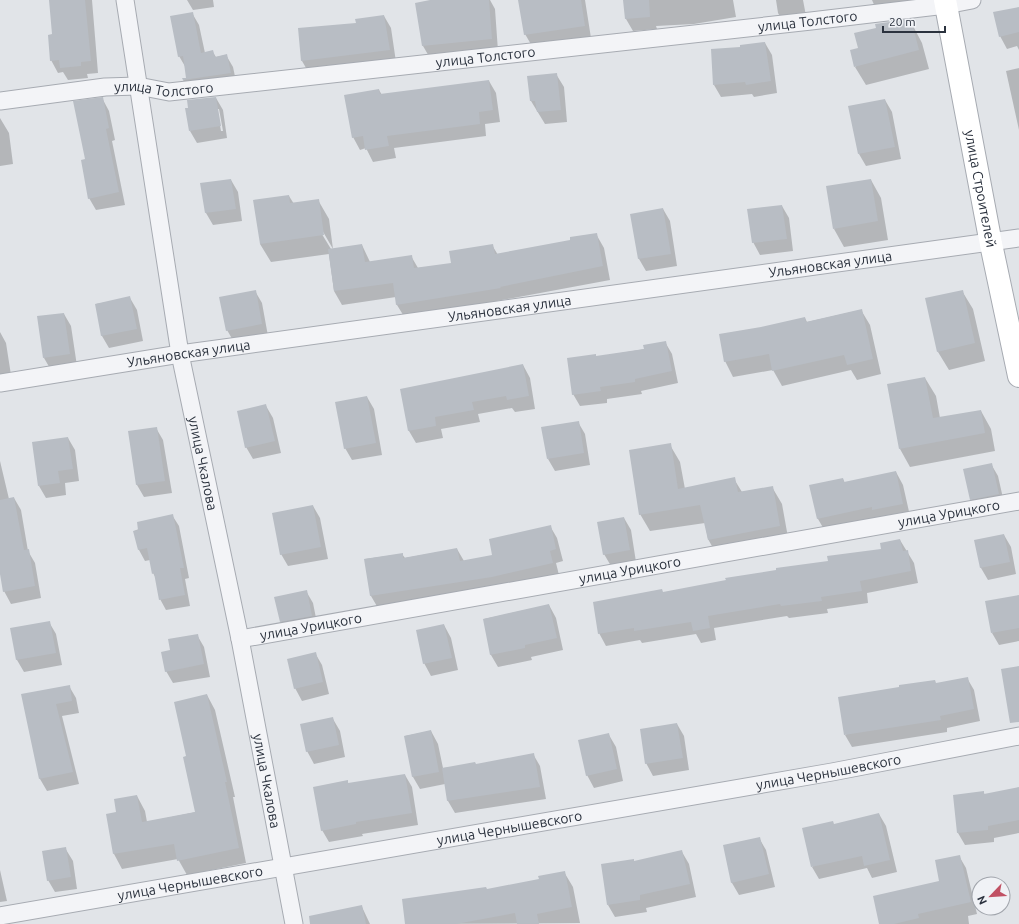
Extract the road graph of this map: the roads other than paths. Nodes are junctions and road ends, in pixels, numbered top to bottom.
1 (124, 0) edge
2 (972, 0) edge
3 (945, 3) edge
4 (138, 86) junction
5 (0, 101) edge
6 (1019, 238) edge
7 (990, 244) junction
8 (180, 354) junction
9 (1019, 376) edge
10 (0, 383) edge
11 (1019, 501) edge
12 (240, 639) junction
13 (1019, 736) edge
14 (283, 869) junction
15 (0, 916) edge
16 (294, 924) edge

1 - 4 street, улица Чкалова
2 - 3 street, улица Толстого
3 - 4 street, улица Толстого
3 - 7 street, улица Строителей
4 - 5 street, улица Толстого
4 - 8 street, улица Чкалова
6 - 7 street, Ульяновская улица
7 - 8 street, Ульяновская улица
7 - 9 street, улица Строителей
8 - 10 street, Ульяновская улица
8 - 12 street, улица Чкалова
11 - 12 street, улица Урицкого
12 - 14 street, улица Чкалова
13 - 14 street, улица Чернышевского
14 - 15 street, улица Чернышевского
14 - 16 street, улица Чкалова

